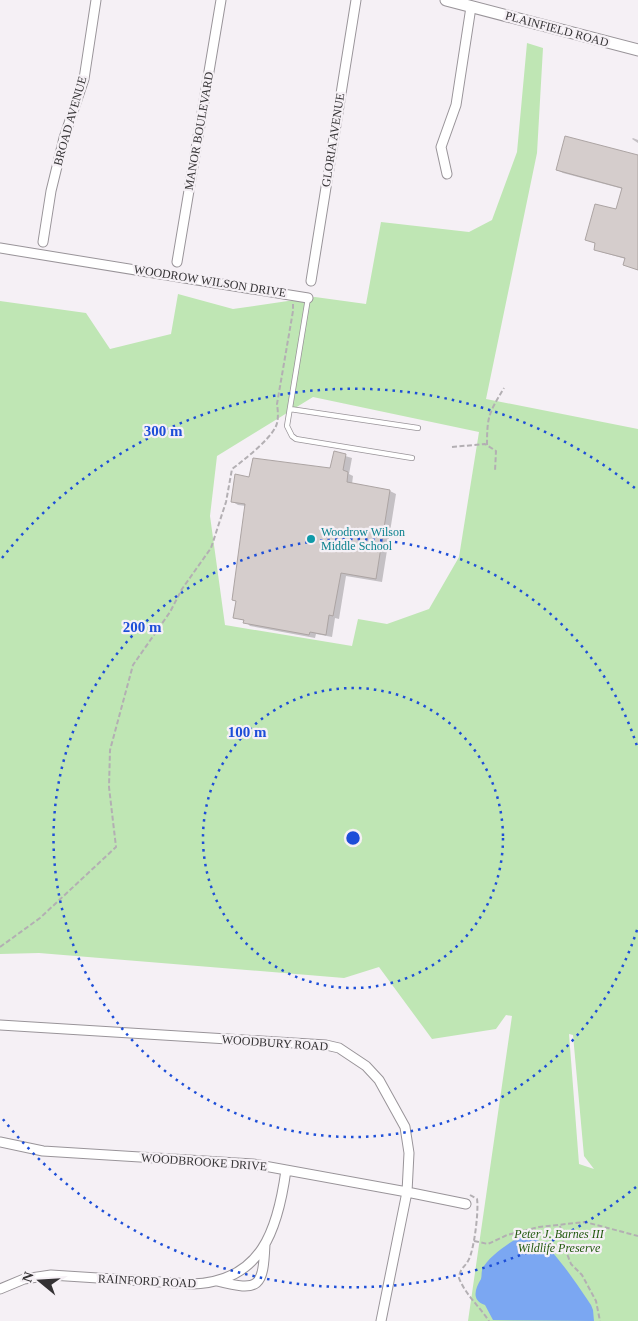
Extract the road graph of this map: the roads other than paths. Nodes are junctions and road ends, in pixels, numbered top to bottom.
1 (96, 0) edge
2 (221, 0) edge
3 (356, 0) edge
4 (446, 0) edge
5 (471, 7) junction
6 (638, 50) edge
7 (447, 174) dead end
8 (43, 242) dead end
9 (0, 248) edge
10 (177, 262) dead end
11 (311, 281) dead end
12 (308, 298) joint
13 (290, 409) junction
14 (418, 428) dead end
15 (412, 458) dead end
16 (0, 1025) edge
17 (0, 1142) edge
18 (286, 1170) junction
19 (407, 1192) junction
20 (466, 1204) road end
21 (266, 1244) junction
22 (216, 1281) junction
23 (0, 1289) edge
24 (381, 1321) edge

1 - 8 street, BROAD AVENUE
2 - 10 street, MANOR BOULEVARD
3 - 11 street, GLORIA AVENUE
4 - 5 street, PLAINFIELD ROAD
5 - 6 street, PLAINFIELD ROAD
5 - 7 street
9 - 12 street, WOODROW WILSON DRIVE
12 - 13 lane, WOODROW WILSON DRIVE
13 - 14 lane
13 - 15 lane, WOODROW WILSON DRIVE
16 - 19 street, WOODBURY ROAD
17 - 18 street, WOODBROOKE DRIVE
18 - 19 street, WOODBROOKE DRIVE
18 - 21 street, RAINFORD ROAD
19 - 20 street, WOODBROOKE DRIVE
19 - 24 street, WOODBURY ROAD
21 - 22 street, RAINFORD ROAD
21 - 22 street
22 - 23 street, RAINFORD ROAD

